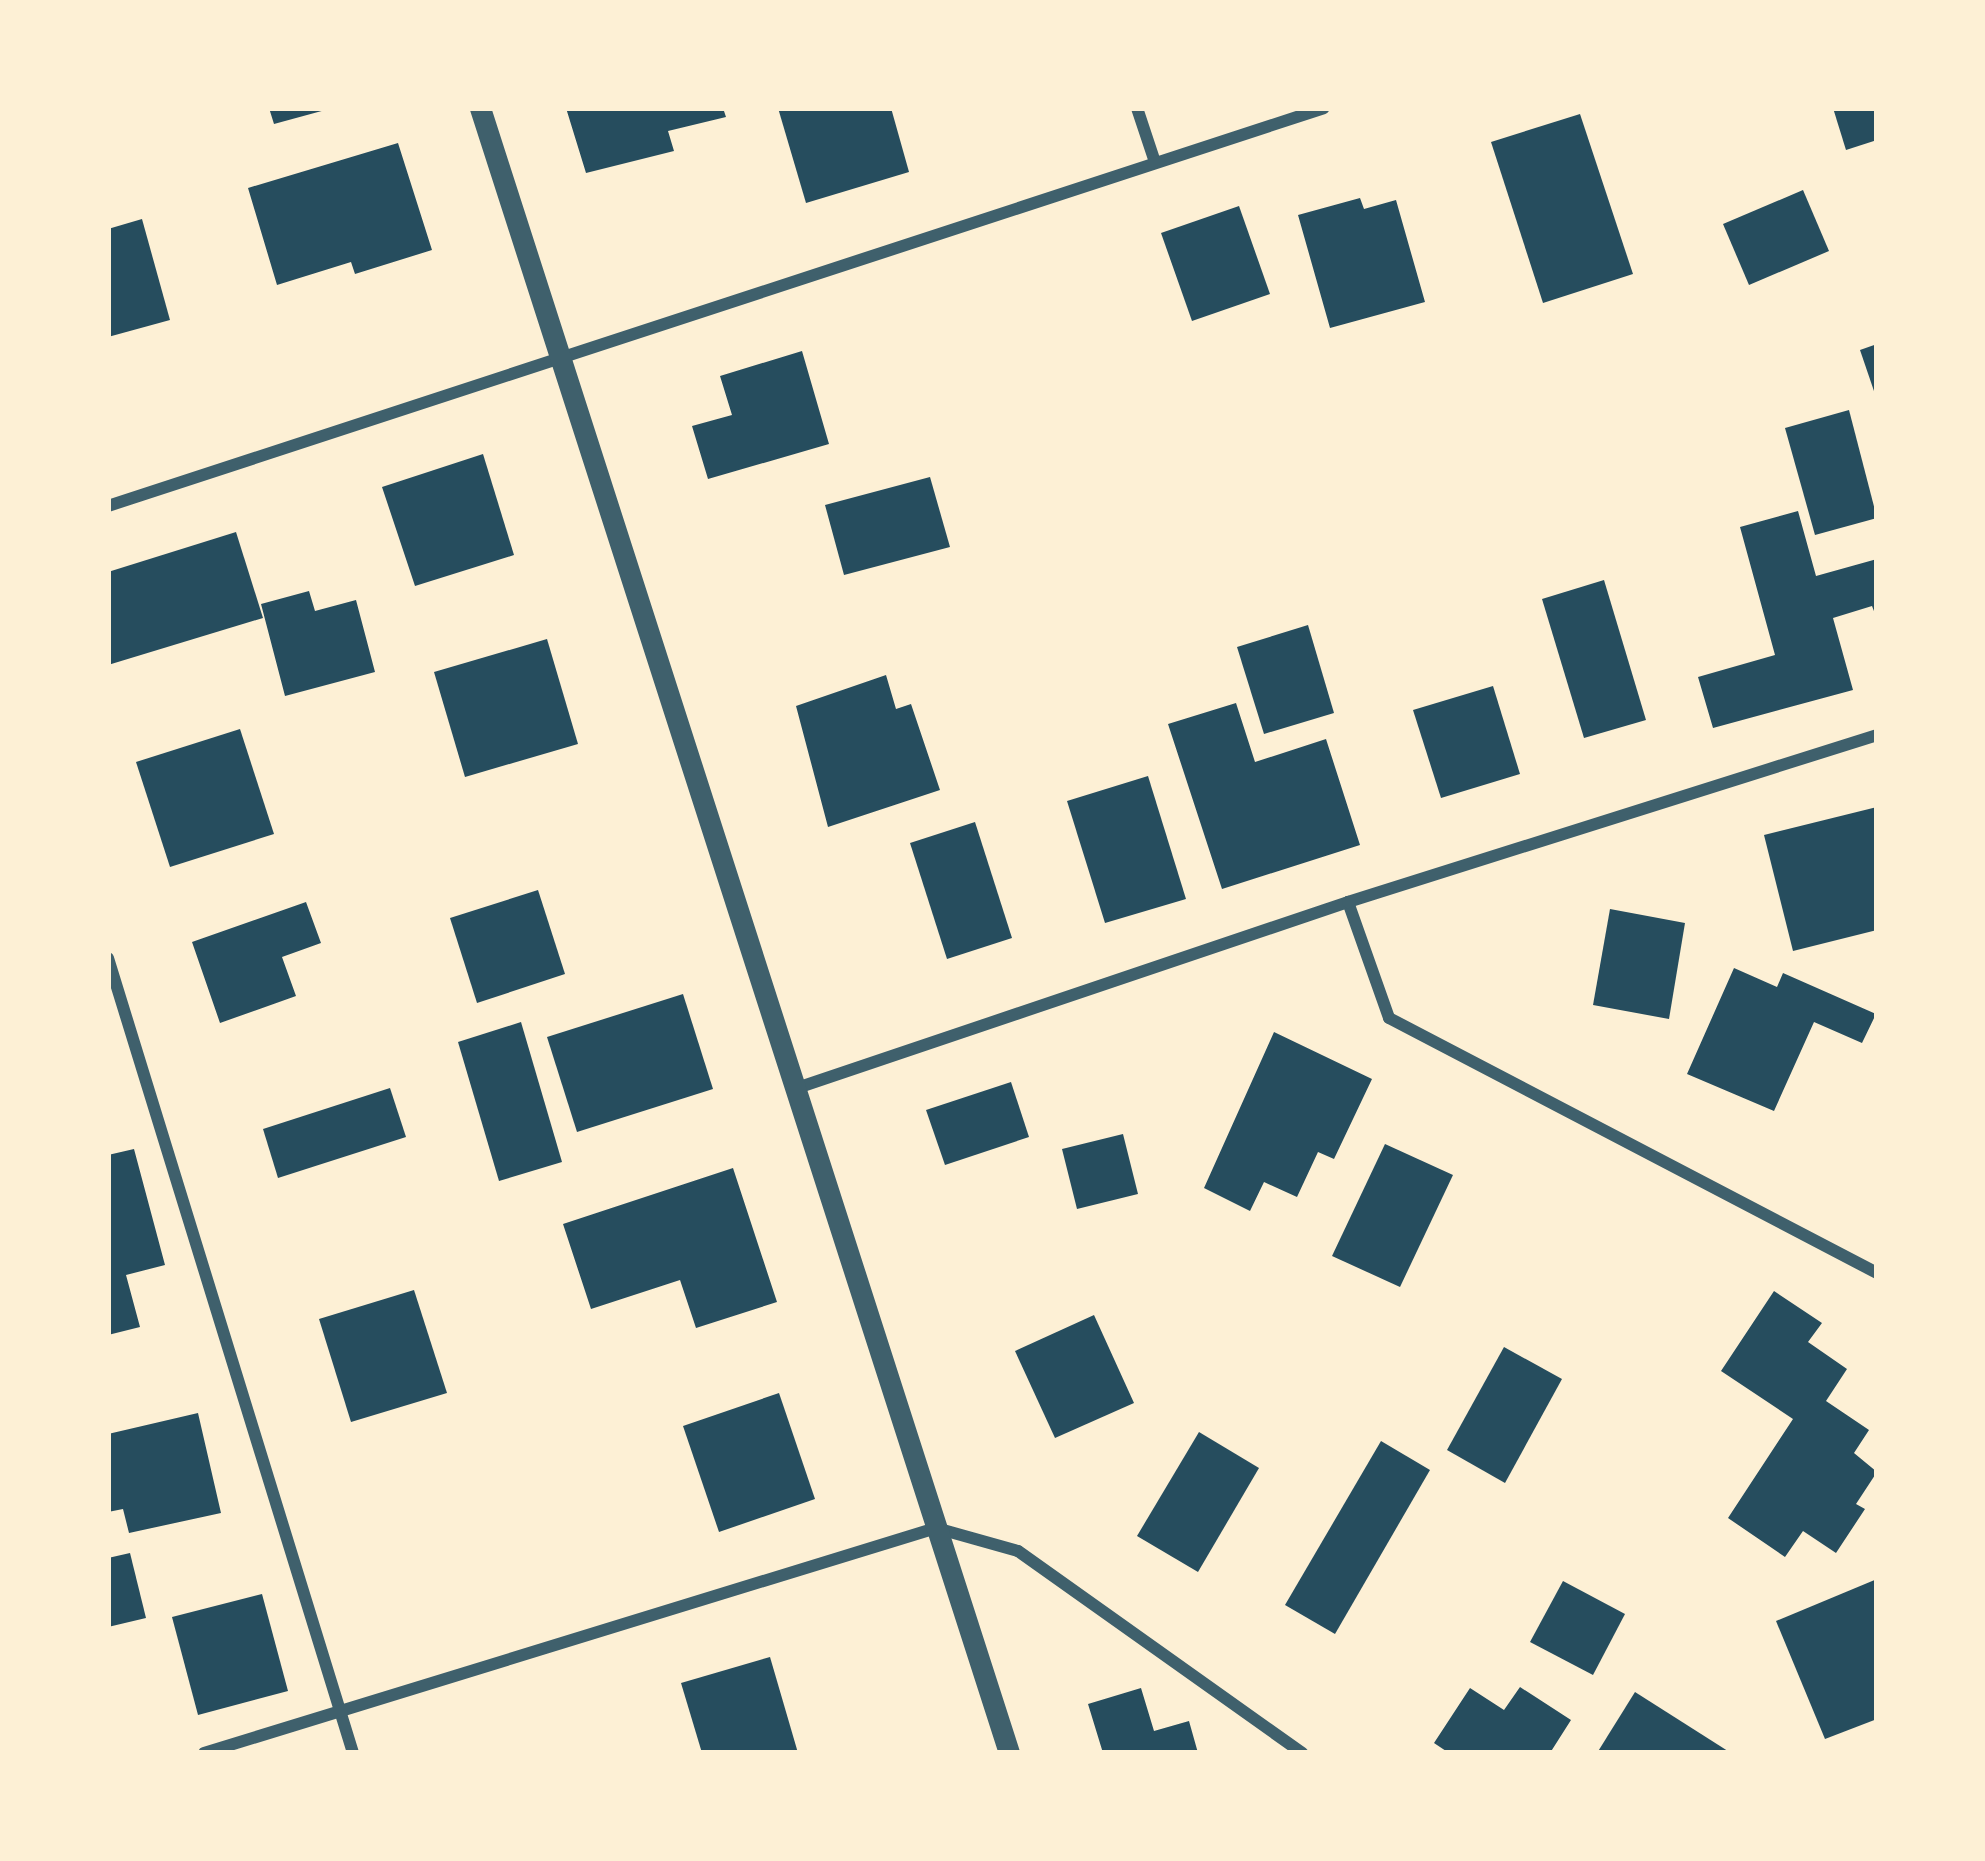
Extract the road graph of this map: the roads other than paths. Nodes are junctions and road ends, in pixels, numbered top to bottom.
1 (480, 108) edge
2 (1138, 108) edge
3 (1324, 108) edge
4 (1155, 162) junction
5 (559, 353) junction
6 (108, 506) edge
7 (1877, 736) edge
8 (1348, 902) junction
9 (108, 958) edge
10 (797, 1088) junction
11 (1877, 1273) edge
12 (936, 1528) junction
13 (338, 1706) junction
14 (203, 1753) edge
15 (353, 1753) edge
16 (1009, 1753) edge
17 (1302, 1753) edge

1 - 5 street
2 - 4 street
3 - 4 street
4 - 5 street
5 - 6 street
5 - 10 street
7 - 8 street
8 - 10 street
8 - 11 street
9 - 13 street
10 - 12 street
12 - 13 street
12 - 16 street
12 - 17 street
13 - 14 street
13 - 15 street

